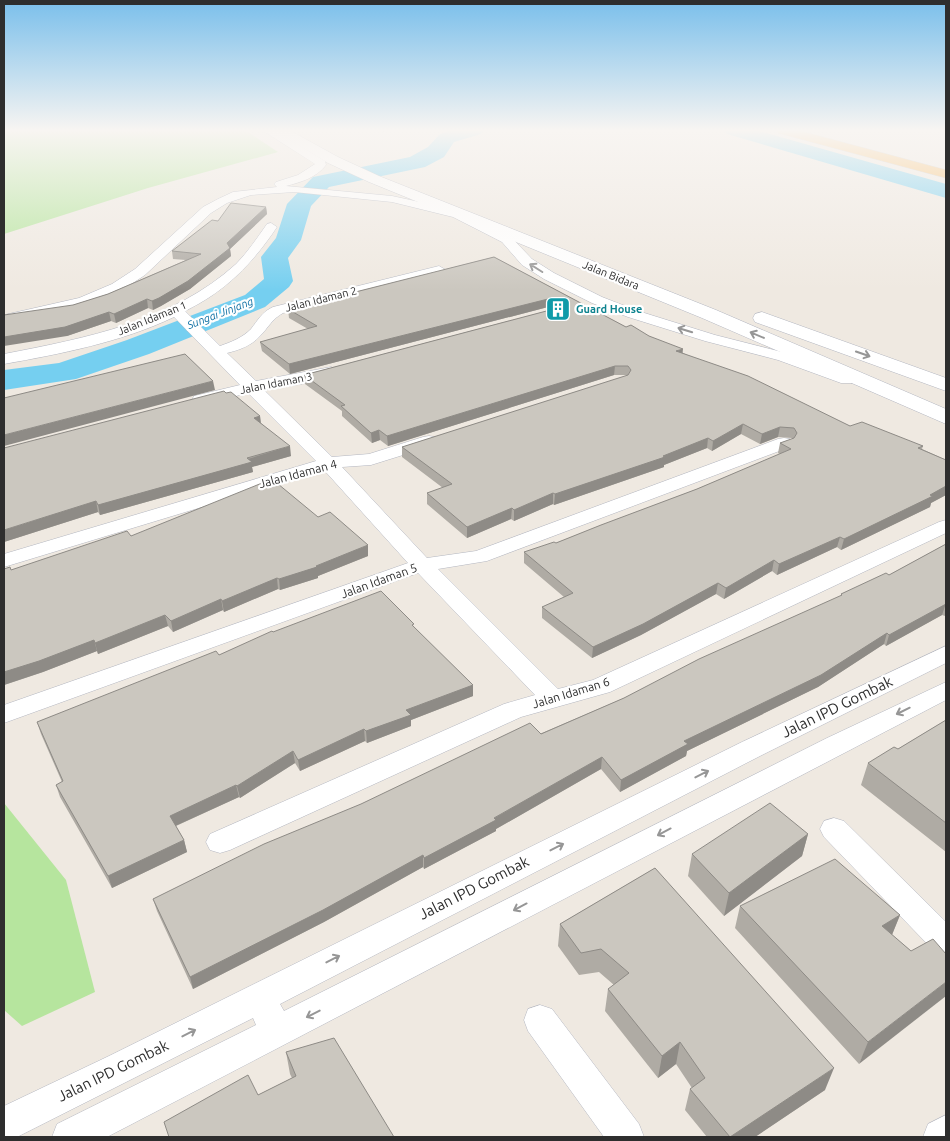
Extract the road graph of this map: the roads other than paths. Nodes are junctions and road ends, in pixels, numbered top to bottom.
1 (281, 183) edge
2 (394, 183) edge
3 (417, 183) edge
4 (222, 201) junction
5 (457, 214) junction
6 (272, 227) dead end
7 (439, 270) edge
8 (597, 300) junction
9 (580, 304) edge
10 (177, 313) junction
11 (4, 319) edge
12 (210, 346) junction
13 (4, 359) edge
14 (344, 368) edge
15 (946, 385) edge
16 (251, 387) junction
17 (184, 404) edge
18 (946, 418) edge
19 (445, 436) edge
20 (784, 443) edge
21 (328, 463) junction
22 (946, 526) edge
23 (4, 561) edge
24 (422, 565) junction
25 (946, 654) edge
26 (946, 690) edge
27 (553, 699) junction
28 (4, 714) edge
29 (834, 829) dead end
30 (220, 842) dead end
31 (946, 942) edge
32 (261, 996) junction
33 (540, 1020) dead end
34 (276, 1032) junction
35 (4, 1124) edge
36 (946, 1133) edge
37 (70, 1137) edge
38 (626, 1137) edge
39 (941, 1137) edge

1 - 4 street
2 - 5 main road, Jalan Bidara
3 -> 15 main road, Jalan Bidara
4 - 5 street
4 - 11 street
8 -> 5 street
18 -> 5 main road, Jalan Bidara
6 - 10 street, Jalan Idaman 1
7 - 12 street, Jalan Idaman 2
8 - 9 street
18 -> 8 street
10 - 12 street
10 - 13 street, Jalan Idaman 1
12 - 16 street
14 - 16 street, Jalan Idaman 3
16 - 17 street, Jalan Idaman 3
16 - 21 street
19 - 21 street, Jalan Idaman 4
20 - 24 street, Jalan Idaman 5
21 - 23 street, Jalan Idaman 4
21 - 24 street
22 - 27 street, Jalan Idaman 6
24 - 27 street
24 - 28 street, Jalan Idaman 5
32 -> 25 street, Jalan IPD Gombak
26 -> 34 street
27 - 30 street, Jalan Idaman 6
29 - 31 street
32 - 34 street
35 -> 32 street, Jalan IPD Gombak
33 - 38 street
34 - 37 street
36 - 39 street

